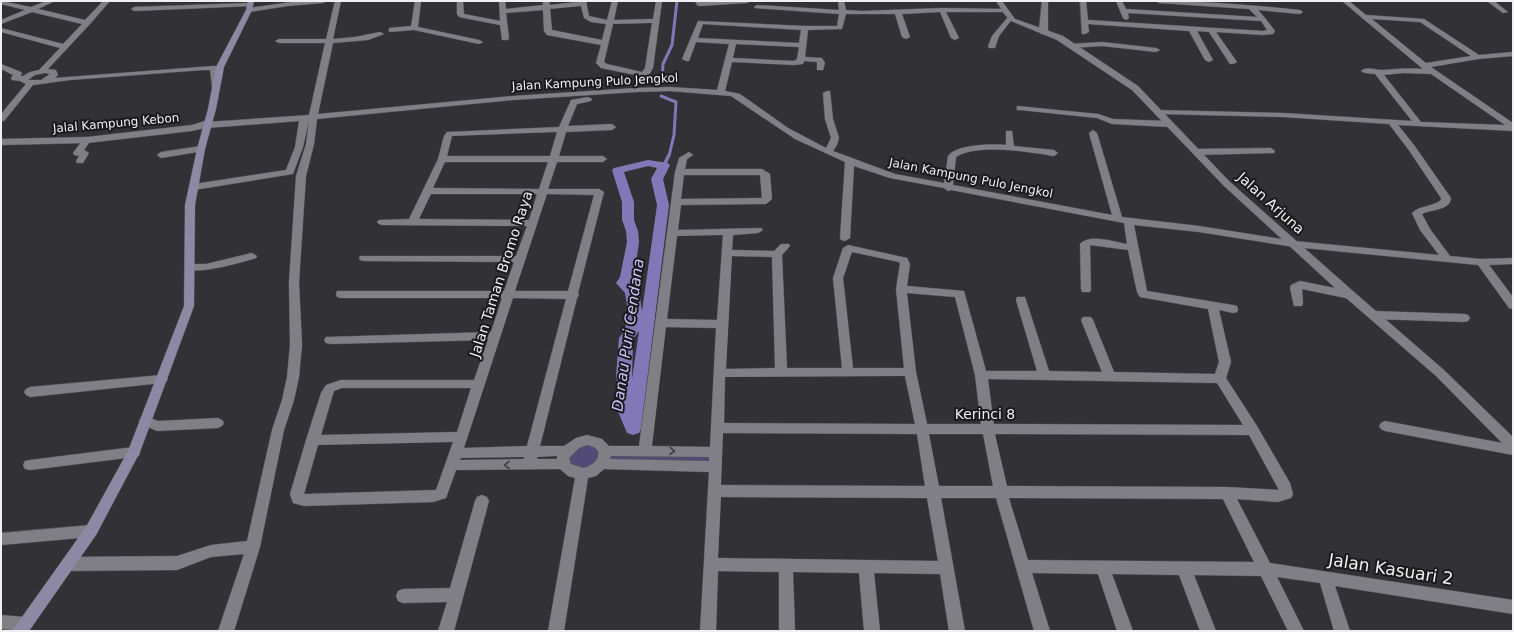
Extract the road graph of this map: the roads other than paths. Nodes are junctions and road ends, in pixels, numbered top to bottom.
1 (52, 1) edge
2 (94, 1) edge
3 (323, 1) edge
4 (338, 1) edge
5 (418, 1) edge
6 (460, 1) edge
7 (502, 1) edge
8 (615, 1) edge
9 (660, 1) edge
10 (747, 1) edge
11 (841, 1) edge
12 (944, 1) edge
13 (999, 1) edge
14 (1046, 1) edge
15 (1083, 1) edge
16 (1119, 1) edge
17 (1160, 1) edge
18 (1344, 1) edge
19 (1490, 1) edge
20 (1, 2) edge
21 (106, 2) edge
22 (583, 2) edge
23 (698, 2) edge
24 (546, 4) edge
25 (250, 5) edge
26 (1251, 7) junction
27 (134, 9) dead end
28 (31, 10) junction
29 (945, 10) junction
30 (503, 11) junction
31 (1123, 11) junction
32 (843, 12) junction
33 (898, 12) junction
34 (1300, 12) dead end
35 (1505, 12) dead end
36 (755, 13) edge
37 (1007, 15) junction
38 (1364, 17) junction
39 (1263, 19) junction
40 (656, 21) junction
41 (1, 22) edge
42 (611, 22) junction
43 (1085, 22) junction
44 (88, 23) junction
45 (504, 24) junction
46 (1128, 25) junction
47 (414, 28) junction
48 (805, 28) junction
49 (1192, 29) junction
50 (1, 30) edge
51 (392, 30) dead end
52 (1211, 30) junction
53 (1044, 32) junction
54 (1085, 32) dead end
55 (380, 34) dead end
56 (906, 37) dead end
57 (505, 38) dead end
58 (955, 38) dead end
59 (693, 40) junction
60 (280, 41) dead end
61 (330, 41) junction
62 (479, 42) dead end
63 (733, 42) junction
64 (604, 43) junction
65 (802, 45) junction
66 (992, 46) dead end
67 (1071, 46) junction
68 (65, 47) junction
69 (1156, 50) dead end
70 (1513, 54) edge
71 (1478, 57) junction
72 (686, 59) dead end
73 (801, 59) junction
74 (728, 60) junction
75 (1209, 60) dead end
76 (1233, 62) dead end
77 (1, 66) edge
78 (1424, 66) junction
79 (820, 68) dead end
80 (10, 70) junction
81 (1365, 71) dead end
82 (42, 72) junction
83 (1381, 72) junction
84 (1432, 72) junction
85 (644, 75) junction
86 (1, 77) edge
87 (30, 82) junction
88 (215, 85) junction
89 (636, 90) junction
90 (721, 91) dead end
91 (827, 93) dead end
92 (616, 98) dead end
93 (1020, 108) dead end
94 (4, 112) edge
95 (1158, 112) junction
96 (309, 117) junction
97 (1513, 117) edge
98 (1501, 118) junction
99 (1, 119) edge
100 (1391, 122) junction
101 (207, 124) junction
102 (1169, 124) junction
103 (1419, 124) junction
104 (612, 127) dead end
105 (1513, 128) edge
106 (562, 130) junction
107 (1009, 133) dead end
108 (1093, 133) dead end
109 (87, 140) junction
110 (1, 142) edge
111 (1010, 147) junction
112 (201, 149) junction
113 (1271, 151) dead end
114 (828, 152) junction
115 (1196, 152) junction
116 (1054, 153) dead end
117 (161, 155) dead end
118 (689, 155) dead end
119 (554, 158) junction
120 (442, 159) junction
121 (603, 159) dead end
122 (80, 161) dead end
123 (850, 161) junction
124 (680, 172) junction
125 (284, 174) junction
126 (301, 176) junction
127 (194, 187) junction
128 (948, 188) junction
129 (426, 191) junction
130 (543, 192) junction
131 (676, 202) junction
132 (1118, 219) junction
133 (1129, 221) junction
134 (382, 222) dead end
135 (413, 222) junction
136 (533, 223) junction
137 (758, 230) dead end
138 (728, 232) junction
139 (672, 233) junction
140 (845, 238) dead end
141 (1294, 244) junction
142 (785, 246) dead end
143 (1133, 248) junction
144 (727, 253) junction
145 (777, 254) junction
146 (252, 256) dead end
147 (364, 258) dead end
148 (521, 259) junction
149 (1446, 259) junction
150 (1513, 261) edge
151 (1482, 262) junction
152 (190, 267) junction
153 (901, 289) junction
154 (1086, 289) dead end
155 (341, 294) dead end
156 (509, 295) junction
157 (574, 295) junction
158 (1350, 295) junction
159 (1021, 300) dead end
160 (1298, 303) dead end
161 (1513, 305) edge
162 (1213, 306) junction
163 (1233, 309) dead end
164 (1374, 315) junction
165 (1464, 318) dead end
166 (1087, 320) dead end
167 (660, 323) junction
168 (722, 324) junction
169 (495, 336) junction
170 (330, 340) dead end
171 (720, 372) junction
172 (781, 372) junction
173 (848, 372) junction
174 (910, 372) junction
175 (981, 375) junction
176 (1044, 375) junction
177 (1110, 376) junction
178 (162, 379) junction
179 (1220, 379) junction
180 (479, 384) junction
181 (30, 392) dead end
182 (145, 421) junction
183 (218, 423) dead end
184 (1385, 426) dead end
185 (717, 428) junction
186 (922, 428) junction
187 (988, 429) junction
188 (1253, 430) junction
189 (462, 437) junction
190 (312, 440) junction
191 (1513, 445) edge
192 (1513, 450) edge
193 (605, 451) junction
194 (645, 451) junction
195 (134, 452) junction
196 (716, 452) junction
197 (531, 458) junction
198 (565, 458) junction
199 (454, 459) junction
200 (602, 464) junction
201 (30, 465) dead end
202 (715, 467) junction
203 (582, 474) junction
204 (714, 491) junction
205 (933, 492) junction
206 (1001, 492) junction
207 (1227, 493) junction
208 (482, 501) dead end
209 (91, 531) junction
210 (1, 538) edge
211 (253, 547) junction
212 (68, 564) junction
213 (710, 564) junction
214 (786, 565) junction
215 (866, 566) junction
216 (1023, 566) junction
217 (946, 568) junction
218 (1103, 568) junction
219 (1184, 568) junction
220 (1264, 569) junction
221 (1324, 577) junction
222 (456, 595) junction
223 (403, 596) dead end
224 (1513, 607) edge
225 (1, 622) edge
226 (22, 627) edge
227 (226, 631) edge
228 (446, 631) edge
229 (556, 631) edge
230 (708, 631) edge
231 (787, 631) edge
232 (872, 631) edge
233 (957, 631) edge
234 (1042, 631) edge
235 (1125, 631) edge
236 (1208, 631) edge
237 (1296, 631) edge
238 (1342, 631) edge

1 - 28 street
2 - 21 street
3 - 25 street
4 - 61 street
5 - 47 street
6 - 45 street
7 - 30 street
8 - 42 street
9 - 40 street
10 - 23 street
11 - 32 street
12 - 29 street
13 - 37 street
14 - 53 street
15 - 43 street
16 - 31 street
17 - 26 street
18 - 38 street
19 - 35 street
20 - 28 street
21 - 44 street
22 - 24 street
22 - 42 street
24 - 30 street
24 - 64 street
25 - 27 street
25 - 88 main road
26 - 34 street
26 - 39 street
28 - 41 street
28 - 44 street
29 - 33 street
29 - 37 street
29 - 58 street
30 - 45 street
31 - 39 street
31 - 46 street
32 - 33 street
32 - 36 street
32 - 48 street
33 - 56 street
36 - 48 street
36 - 59 street
37 - 53 street, Jalan Arjuna
37 - 66 street
38 - 71 street
38 - 78 street
39 - 52 street
40 - 42 street
40 - 85 street
42 - 64 street
43 - 46 street
43 - 54 street
44 - 68 street
45 - 57 street
46 - 49 street
47 - 51 street
47 - 62 street
48 - 65 street
49 - 52 street
49 - 75 street
50 - 68 street
52 - 76 street
53 - 67 street, Jalan Arjuna
55 - 61 street
59 - 63 street
59 - 72 street
60 - 61 street
61 - 96 street
63 - 65 street
63 - 74 street
64 - 85 street
65 - 73 street
67 - 69 street
67 - 95 street, Jalan Arjuna
68 - 82 street
70 - 71 street
71 - 78 street
73 - 74 street
73 - 79 street
74 - 90 street
77 - 80 street
78 - 84 street
80 - 86 street
80 - 87 street
81 - 83 street
82 - 87 street
82 - 87 street
83 - 84 street
83 - 103 street
84 - 98 street
85 - 89 street
87 - 88 street
87 - 94 street
88 - 101 main road
89 - 96 street, Jalan Kampung Pulo Jengkol
89 - 114 street, Jalan Kampung Pulo Jengkol
91 - 114 street
92 - 106 street, Jalan Taman Bromo Raya
93 - 102 street
94 - 99 street
95 - 100 street
95 - 102 street, Jalan Arjuna
96 - 101 street, Jalan Kampung Pulo Jengkol
96 - 125 street
96 - 126 street
97 - 98 street
98 - 105 street
100 - 103 street
100 - 149 street
101 - 109 street, Jalal Kampung Kebon
101 - 112 main road
102 - 115 street, Jalan Arjuna
103 - 105 street
104 - 106 street
106 - 119 street, Jalan Taman Bromo Raya
106 - 120 street
107 - 111 street
108 - 132 street
109 - 110 street, Jalal Kampung Kebon
109 - 122 street
111 - 116 street
111 - 128 street
112 - 117 street
112 - 127 main road
113 - 115 street
114 - 123 street, Jalan Kampung Pulo Jengkol
115 - 141 street, Jalan Arjuna
118 - 124 street
119 - 120 street
119 - 121 street
119 - 130 street, Jalan Taman Bromo Raya
120 - 129 street
123 - 128 street, Jalan Kampung Pulo Jengkol
123 - 140 street
124 - 131 street
124 - 131 street
125 - 126 street
125 - 127 street
126 - 211 street
127 - 152 main road
128 - 132 street, Jalan Kampung Pulo Jengkol
129 - 130 street
129 - 135 street
130 - 136 street, Jalan Taman Bromo Raya
130 - 157 street
131 - 139 street
132 - 133 street, Jalan Kampung Pulo Jengkol
133 - 141 street, Jalan Kampung Pulo Jengkol
133 - 143 street
134 - 135 street
135 - 136 street
136 - 148 street, Jalan Taman Bromo Raya
137 - 138 street
138 - 139 street
138 - 144 street
139 - 167 street
141 - 149 street, Jalan Kampung Pulo Jengkol
141 - 158 street, Jalan Arjuna
142 - 145 street
143 - 154 street
143 - 162 street
144 - 145 street
144 - 168 street
145 - 172 street
146 - 152 street
147 - 148 street
148 - 156 street, Jalan Taman Bromo Raya
149 - 151 street, Jalan Kampung Pulo Jengkol
150 - 151 street, Jalan Kampung Pulo Jengkol
151 - 161 street
152 - 178 main road
153 - 173 street
153 - 174 street
153 - 175 street
155 - 156 street
156 - 157 street
156 - 169 street, Jalan Taman Bromo Raya
157 - 197 street
158 - 160 street
158 - 164 street, Jalan Arjuna
159 - 176 street
162 - 163 street
162 - 179 street
164 - 165 street
164 - 191 street, Jalan Arjuna
166 - 177 street
167 - 168 street
167 - 194 street
168 - 171 street
169 - 170 street
169 - 180 street, Jalan Taman Bromo Raya
171 - 172 street
171 - 185 street
172 - 173 street
173 - 174 street
174 - 186 street
175 - 176 street
175 - 187 street
176 - 177 street
177 - 179 street
178 - 181 street
178 - 182 main road
179 - 188 street
180 - 189 street, Jalan Taman Bromo Raya
180 - 190 street
182 - 183 street
182 - 195 main road
184 - 192 street
185 - 186 street, Kerinci 8
185 - 196 street
186 - 187 street, Kerinci 8
186 - 205 street
187 - 188 street, Kerinci 8
187 - 206 street
188 - 207 street
189 - 190 street
189 - 199 street, Jalan Taman Bromo Raya
190 - 199 street, Jalan Taman Bromo Raya
193 - 194 street
193 - 198 street
193 - 200 street
194 -> 196 street
195 - 201 street
195 - 209 main road
196 - 202 street
197 - 198 street
197 - 199 street
198 - 203 street
200 - 202 street
200 - 203 street
202 - 204 street
203 - 229 street
204 - 205 street
204 - 213 street
205 - 206 street
205 - 217 street
206 - 207 street
206 - 216 street
207 - 220 street
208 - 222 street
209 - 210 street
209 - 212 main road
211 - 212 street
211 - 227 street
212 - 226 main road
213 - 214 street
213 - 230 street
214 - 215 street
214 - 231 street
215 - 217 street
215 - 232 street
216 - 218 street, Jalan Kasuari 2
216 - 234 street
217 - 233 street
218 - 219 street, Jalan Kasuari 2
218 - 235 street
219 - 220 street, Jalan Kasuari 2
219 - 236 street
220 - 221 street, Jalan Kasuari 2
220 - 237 street
221 - 224 street, Jalan Kasuari 2
221 - 238 street
222 - 223 street
222 - 228 street
225 - 226 street

